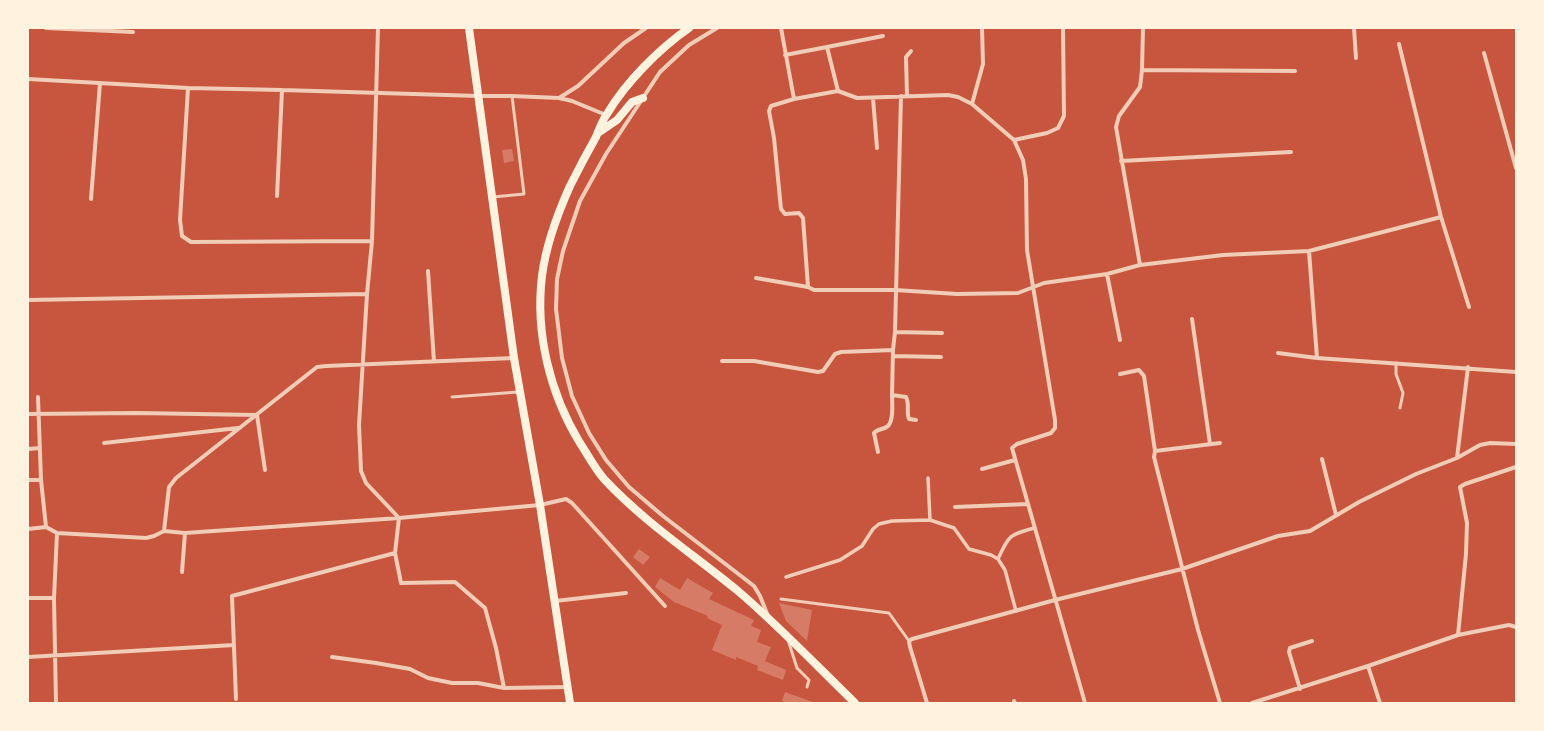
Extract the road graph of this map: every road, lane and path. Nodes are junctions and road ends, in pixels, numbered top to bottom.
1 (46, 28) edge
2 (378, 28) edge
3 (469, 28) edge
4 (646, 28) edge
5 (689, 28) edge
6 (717, 28) edge
7 (781, 28) edge
8 (982, 28) edge
9 (1063, 28) edge
10 (1142, 28) edge
11 (1354, 28) edge
12 (133, 32) dead end
13 (883, 36) dead end
14 (1399, 44) dead end
15 (826, 47) junction
16 (911, 51) dead end
17 (1484, 53) dead end
18 (785, 55) junction
19 (1356, 58) dead end
20 (1142, 70) junction
21 (1295, 71) dead end
22 (28, 78) edge
23 (100, 84) junction
24 (188, 88) junction
25 (282, 90) junction
26 (838, 91) junction
27 (377, 93) junction
28 (479, 96) junction
29 (512, 96) junction
30 (900, 96) junction
31 (907, 96) junction
32 (559, 98) junction
33 (643, 98) junction
34 (873, 98) junction
35 (794, 99) junction
36 (972, 104) junction
37 (606, 115) junction
38 (597, 134) junction
39 (1014, 140) junction
40 (877, 148) dead end
41 (1291, 152) dead end
42 (1122, 161) junction
43 (1516, 168) edge
44 (277, 196) dead end
45 (492, 197) junction
46 (91, 199) dead end
47 (1441, 217) junction
48 (372, 241) junction
49 (1309, 251) junction
50 (1140, 265) junction
51 (428, 272) dead end
52 (1107, 274) junction
53 (756, 278) dead end
54 (808, 287) junction
55 (1034, 288) junction
56 (895, 290) junction
57 (367, 294) junction
58 (28, 300) edge
59 (1468, 308) dead end
60 (1192, 318) dead end
61 (895, 332) junction
62 (942, 333) dead end
63 (1120, 340) dead end
64 (893, 350) junction
65 (1278, 353) dead end
66 (893, 356) junction
67 (941, 356) dead end
68 (514, 358) junction
69 (1317, 358) junction
70 (722, 361) dead end
71 (434, 362) junction
72 (1396, 363) junction
73 (363, 365) junction
74 (1468, 368) junction
75 (1516, 372) edge
76 (1120, 374) dead end
77 (520, 392) junction
78 (892, 395) junction
79 (38, 397) dead end
80 (452, 397) dead end
81 (1400, 408) dead end
82 (28, 414) edge
83 (38, 414) junction
84 (257, 415) junction
85 (916, 420) dead end
86 (239, 428) junction
87 (104, 443) dead end
88 (1220, 443) dead end
89 (1210, 444) junction
90 (1516, 444) edge
91 (40, 448) junction
92 (28, 449) edge
93 (1156, 451) junction
94 (878, 452) dead end
95 (1457, 458) junction
96 (1322, 459) dead end
97 (1015, 460) junction
98 (1516, 467) edge
99 (982, 469) dead end
100 (265, 470) dead end
101 (928, 478) dead end
102 (28, 480) edge
103 (41, 480) junction
104 (1028, 504) junction
105 (540, 505) junction
106 (956, 507) dead end
107 (1336, 514) junction
108 (399, 518) junction
109 (930, 520) junction
110 (46, 527) junction
111 (1034, 528) junction
112 (28, 529) edge
113 (164, 531) junction
114 (57, 533) junction
115 (185, 533) junction
116 (395, 553) junction
117 (998, 559) junction
118 (1182, 569) junction
119 (182, 572) dead end
120 (786, 577) dead end
121 (626, 593) dead end
122 (28, 598) edge
123 (54, 598) junction
124 (781, 599) dead end
125 (1055, 600) junction
126 (555, 601) junction
127 (665, 606) dead end
128 (1016, 611) junction
129 (770, 620) junction
130 (1516, 627) edge
131 (1458, 635) junction
132 (786, 637) junction
133 (909, 641) junction
134 (1312, 641) dead end
135 (234, 645) junction
136 (54, 655) junction
137 (28, 657) edge
138 (332, 657) dead end
139 (1368, 666) junction
140 (568, 687) junction
141 (807, 687) dead end
142 (504, 688) junction
143 (1300, 689) junction
144 (236, 699) dead end
145 (56, 703) edge
146 (570, 703) edge
147 (855, 703) edge
148 (927, 703) edge
149 (1085, 703) edge
150 (1220, 703) edge
151 (1252, 703) edge
152 (1380, 703) edge

1 - 12 street
2 - 27 street
3 - 28 main road
4 - 32 street
5 - 37 main road
6 - 33 street
7 - 18 street
8 - 36 street
9 - 39 street
10 - 20 street
11 - 19 street
13 - 15 street
14 - 47 street
15 - 18 street
15 - 26 street
16 - 31 street
17 - 43 street
18 - 35 street
20 - 21 street
20 - 42 street
22 - 23 street
23 - 24 street
23 - 46 street
24 - 25 street
24 - 48 street
25 - 27 street
25 - 44 street
26 - 34 street
26 - 35 street
27 - 28 street
27 - 48 street
28 - 29 street
28 - 45 main road
29 - 32 street
29 - 45 lane
30 - 31 street
30 - 34 street
30 - 56 street
31 - 36 street
32 - 37 street
33 - 38 main road
33 - 129 street
34 - 40 street
35 - 54 street
36 - 39 street
37 - 38 main road
38 - 129 main road
39 - 55 street
41 - 42 street
42 - 50 street
45 - 68 main road
47 - 49 street
47 - 59 street
48 - 57 street
49 - 50 street
49 - 69 street
50 - 52 street
51 - 71 street
52 - 55 street
52 - 63 street
53 - 54 street
54 - 56 street
55 - 56 street
55 - 97 street
56 - 61 street
57 - 58 street
57 - 73 street
60 - 89 street
61 - 62 street
61 - 64 street
64 - 66 street
64 - 70 street
65 - 69 street
66 - 67 street
66 - 78 street
68 - 71 street
68 - 77 main road
69 - 72 street
71 - 73 street
72 - 74 street
72 - 81 lane
73 - 84 street
73 - 108 street
74 - 75 street
74 - 95 street
76 - 93 street
77 - 80 lane
77 - 105 main road
78 - 85 street
78 - 94 street
79 - 83 street
82 - 83 street
83 - 84 street
83 - 91 street
84 - 86 street
84 - 100 street
86 - 87 street
86 - 113 street
88 - 89 street
89 - 93 street
90 - 95 street
91 - 92 street
91 - 103 street
93 - 118 street
95 - 107 street
96 - 107 street
97 - 99 street
97 - 104 street
98 - 131 street
101 - 109 street
102 - 103 street
103 - 110 street
104 - 106 street
104 - 111 street
105 - 108 street
105 - 126 main road
105 - 127 street
107 - 118 street
108 - 115 street
108 - 116 street
109 - 117 street
109 - 120 street
110 - 112 street
110 - 114 street
111 - 117 street
111 - 125 street
113 - 114 street
113 - 115 street
114 - 123 street
115 - 119 street
116 - 135 street
116 - 142 street
117 - 128 street
118 - 125 street
118 - 150 street
121 - 126 street
122 - 123 street
123 - 136 street
124 - 133 lane
125 - 128 street
125 - 149 street
126 - 140 main road
128 - 133 street
129 - 132 main road
130 - 131 street
131 - 139 street
132 - 141 lane
132 - 147 main road
133 - 148 street
134 - 143 street
135 - 136 street
135 - 144 street
136 - 137 street
136 - 145 street
138 - 142 street
139 - 143 street
139 - 152 street
140 - 142 street
140 - 146 main road
143 - 151 street

